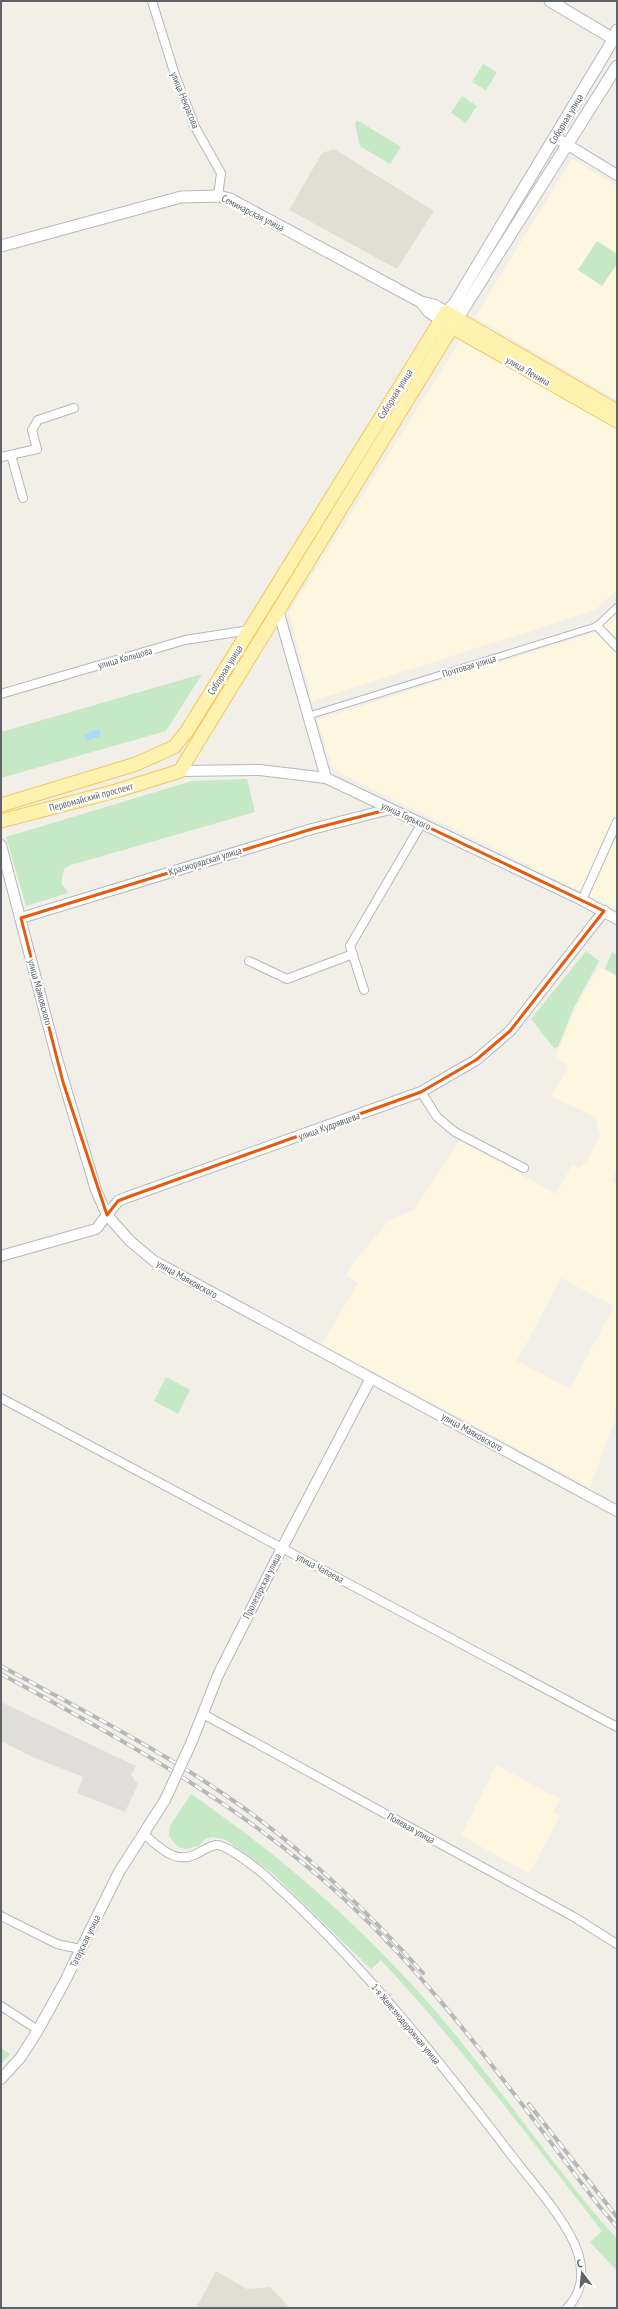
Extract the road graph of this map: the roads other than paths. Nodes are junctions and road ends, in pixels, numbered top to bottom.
1 (152, 1) edge
2 (550, 1) edge
3 (616, 37) edge
4 (617, 66) edge
5 (555, 137) junction
6 (568, 144) junction
7 (617, 174) edge
8 (218, 196) junction
9 (1, 246) edge
10 (443, 316) junction
11 (455, 323) junction
12 (74, 408) dead end
13 (617, 411) edge
14 (617, 421) edge
15 (11, 455) junction
16 (1, 457) edge
17 (23, 498) dead end
18 (617, 607) edge
19 (278, 610) junction
20 (597, 626) junction
21 (250, 630) junction
22 (617, 647) edge
23 (1, 694) edge
24 (314, 714) dead end
25 (174, 747) joint
26 (180, 771) junction
27 (326, 778) junction
28 (1, 805) edge
29 (390, 809) junction
30 (1, 820) edge
31 (617, 822) edge
32 (422, 823) junction
33 (1, 845) edge
34 (582, 900) junction
35 (604, 911) junction
36 (21, 918) junction
37 (617, 919) edge
38 (352, 954) junction
39 (249, 961) dead end
40 (364, 990) dead end
41 (421, 1092) junction
42 (524, 1168) dead end
43 (107, 1215) junction
44 (1, 1256) edge
45 (371, 1378) junction
46 (1, 1398) edge
47 (617, 1511) edge
48 (282, 1548) junction
49 (203, 1714) junction
50 (617, 1728) edge
51 (165, 1800) joint
52 (143, 1833) junction
53 (1, 1916) edge
54 (617, 1944) edge
55 (80, 1949) junction
56 (1, 2006) edge
57 (38, 2030) junction
58 (1, 2079) edge
59 (567, 2308) edge

1 - 8 street, улица Некрасова
2 - 3 main road
3 - 5 main road, Соборная улица
4 - 6 main road, Соборная улица
5 - 6 street
5 - 10 main road, Соборная улица
6 - 7 street
6 - 11 main road, Соборная улица
8 - 9 main road, Семинарская улица
8 - 10 main road, Семинарская улица
10 - 11 main road, улица Ленина
10 - 21 main road, Соборная улица
11 - 13 main road, улица Ленина
11 - 14 main road, улица Ленина
11 - 19 main road, Соборная улица
12 - 15 street
15 - 16 street
15 - 17 street
18 - 20 street, Почтовая улица
19 - 26 main road, Соборная улица
19 - 27 street
20 - 22 street
20 - 24 street, Почтовая улица
21 - 23 street, улица Кольцова
21 - 25 main road, Соборная улица
25 - 28 main road, Первомайский проспект
26 - 27 street, улица Горького
26 - 30 main road, Первомайский проспект
27 - 29 street, улица Горького
29 - 32 street, улица Горького
29 - 36 street, Краснорядская улица
31 - 34 street
32 - 34 street, улица Горького
32 - 38 street
33 - 36 street, улица Маяковского
34 - 35 street, улица Горького
35 - 37 street, улица Горького
35 - 41 street, улица Кудрявцева
36 - 43 street, улица Маяковского
38 - 39 street
38 - 40 street
41 - 42 street
41 - 43 street, улица Кудрявцева
43 - 44 street, улица Кудрявцева
43 - 45 street, улица Маяковского
45 - 47 street, улица Маяковского
45 - 48 street, Пролетарская улица
46 - 48 street, улица Чапаева
48 - 49 street, Пролетарская улица
48 - 50 street, улица Чапаева
49 - 51 street, Пролетарская улица, bridge
49 - 54 street, Полевая улица
51 - 52 street, Татарская улица
52 - 55 street, Татарская улица
52 - 59 street, 1-я Железнодорожная улица
53 - 55 street
55 - 57 street, Татарская улица
56 - 57 street
57 - 58 street, Татарская улица

